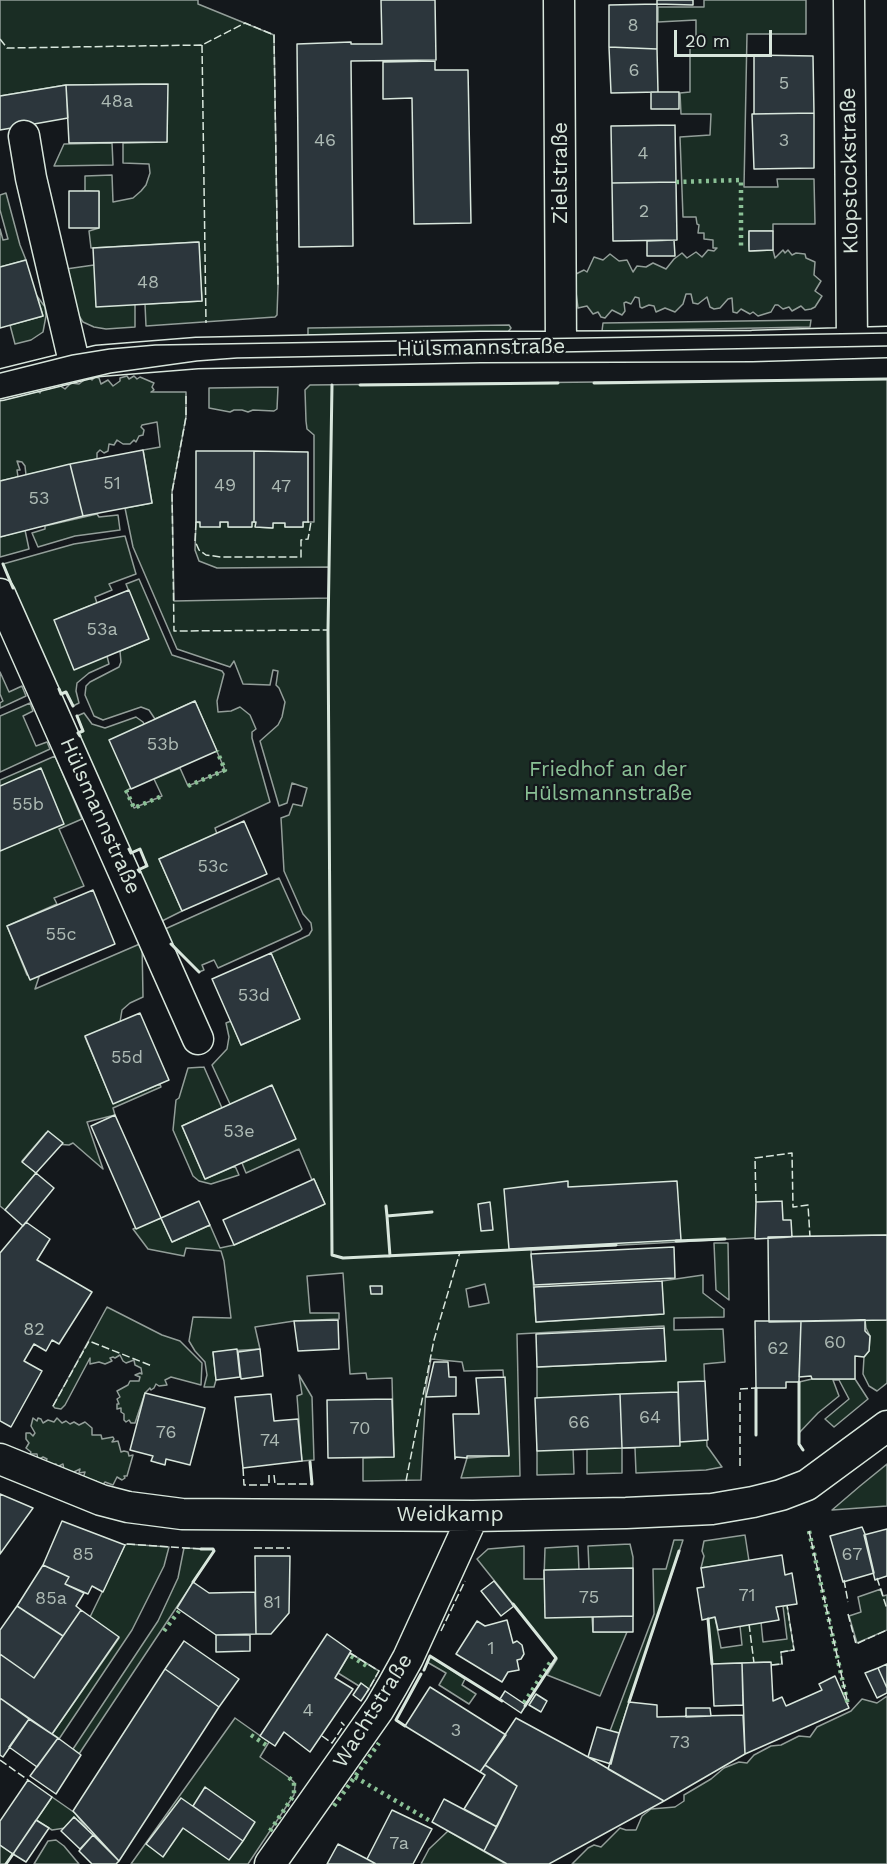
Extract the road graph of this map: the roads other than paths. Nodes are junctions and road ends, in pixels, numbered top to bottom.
1 (559, 0) edge
2 (849, 0) edge
3 (24, 136) dead end
4 (887, 342) edge
5 (852, 343) junction
6 (561, 346) junction
7 (75, 366) junction
8 (0, 385) edge
9 (0, 594) edge
10 (198, 1039) dead end
11 (887, 1426) edge
12 (0, 1459) edge
13 (473, 1516) junction
14 (270, 1864) edge

1 - 6 street, Zielstraße
2 - 5 street, Klopstockstraße
3 - 7 street
4 - 5 street, Hülsmannstraße
5 - 6 street, Hülsmannstraße
6 - 7 street, Hülsmannstraße
7 - 8 street, Hülsmannstraße
9 - 10 street, Hülsmannstraße
11 - 13 street, Weidkamp
12 - 13 street, Weidkamp
13 - 14 street, Wachtstraße

